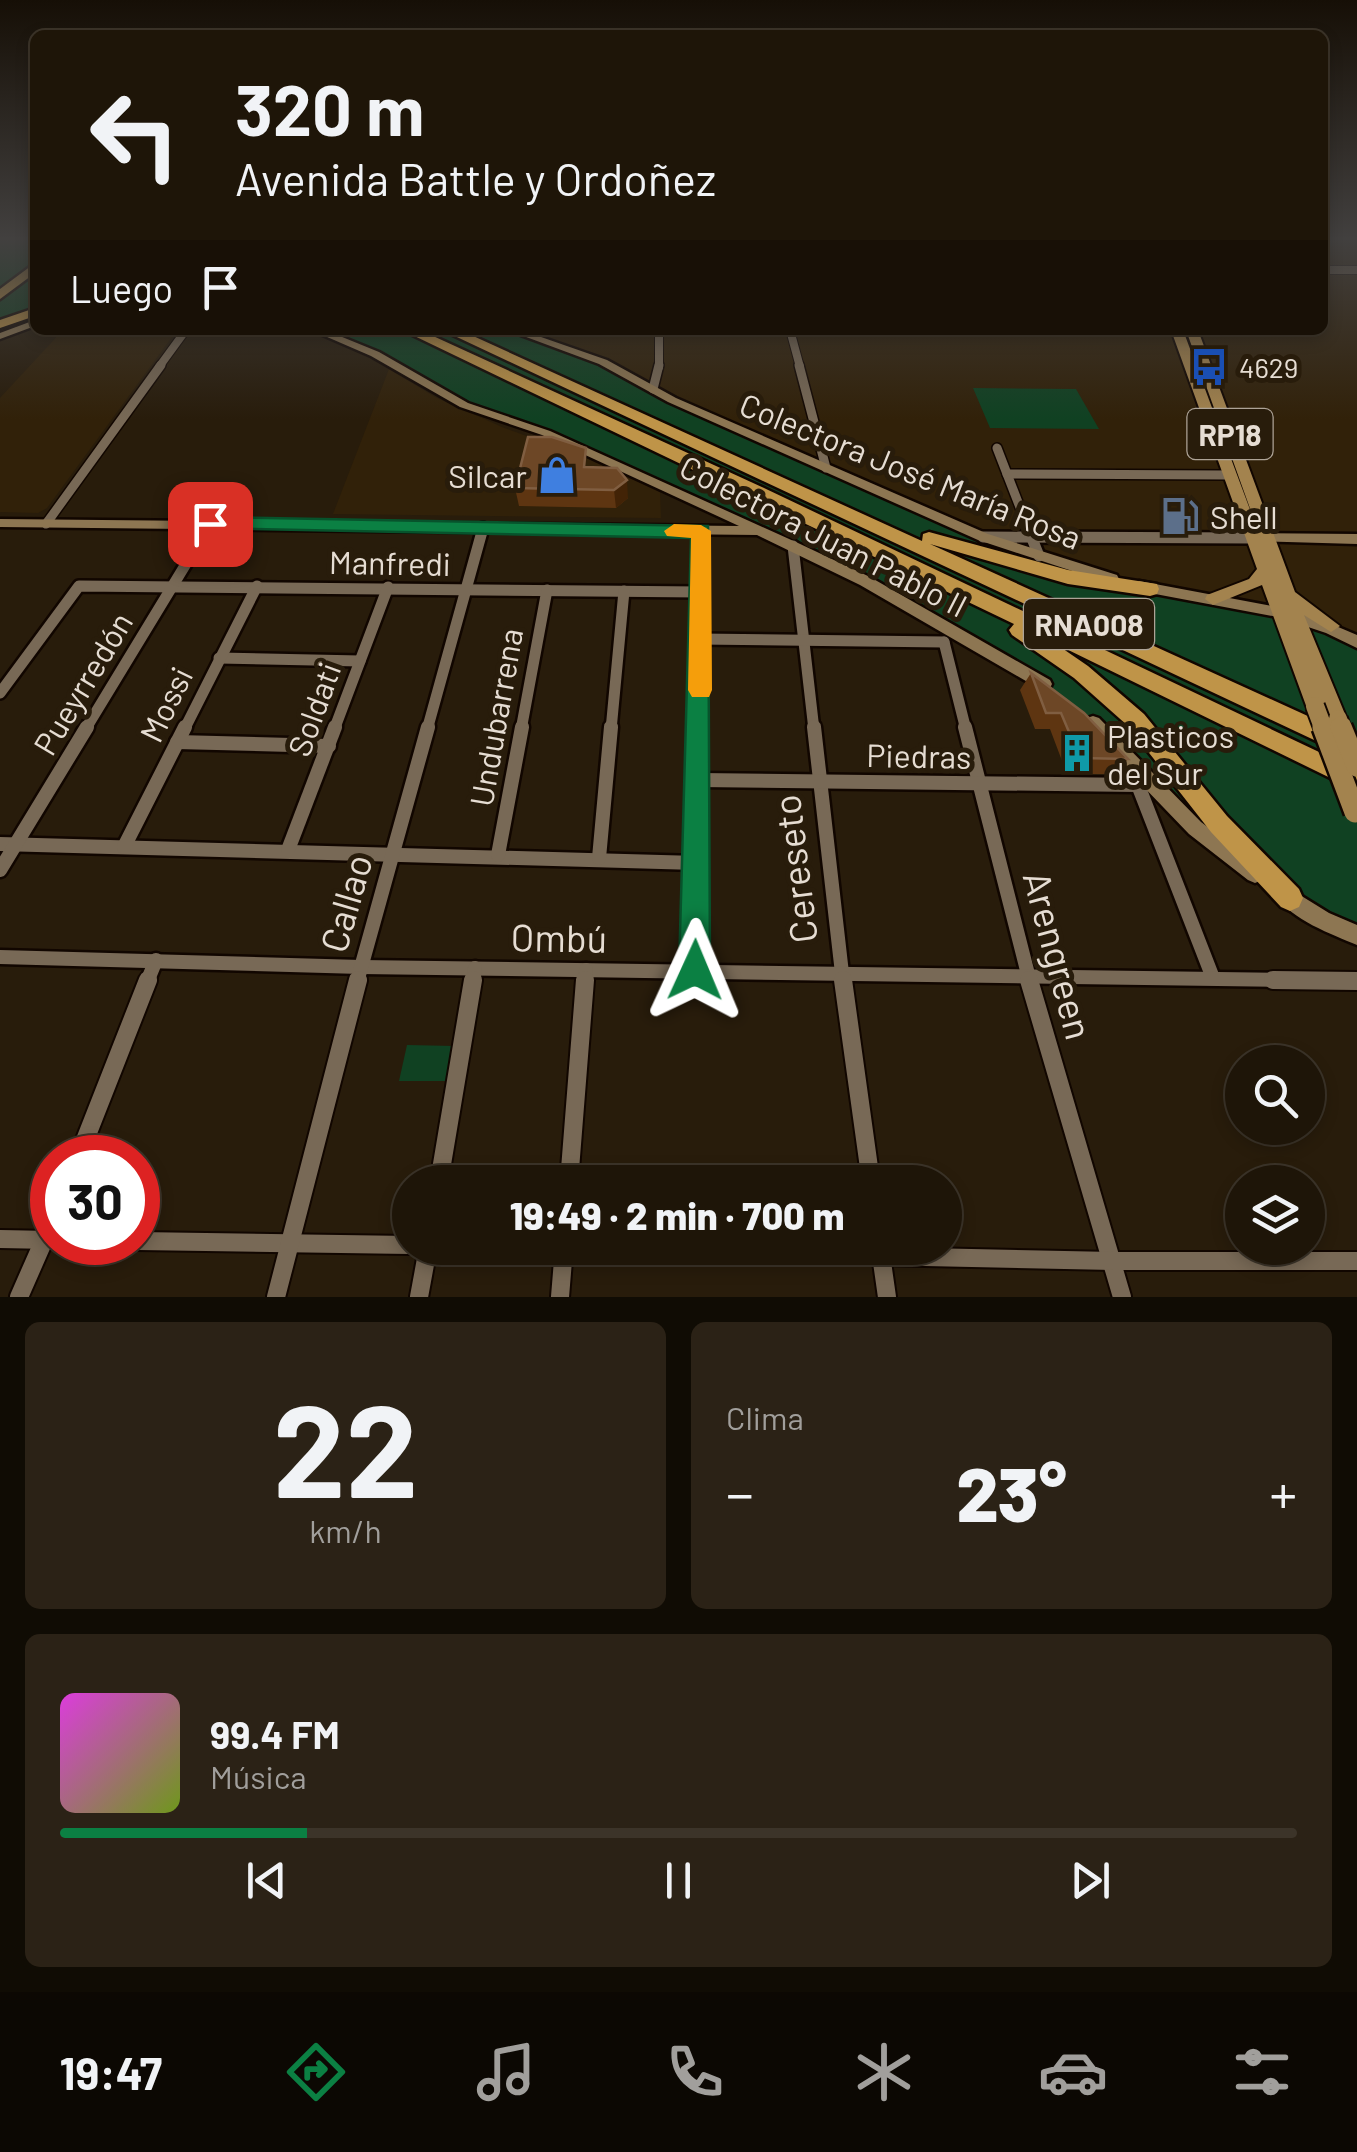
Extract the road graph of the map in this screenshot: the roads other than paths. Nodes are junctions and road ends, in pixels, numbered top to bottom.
1 (30, 314) edge
2 (0, 324) edge
3 (30, 325) edge
4 (182, 335) edge
5 (328, 335) edge
6 (420, 335) edge
7 (460, 335) edge
8 (526, 335) edge
9 (659, 335) edge
10 (791, 335) edge
11 (1178, 335) edge
12 (1194, 335) edge
13 (0, 336) edge
14 (653, 389) junction
15 (997, 448) dead end
16 (826, 468) junction
17 (1007, 474) junction
18 (1228, 475) junction
19 (820, 500) junction
20 (0, 523) edge
21 (46, 524) junction
22 (210, 524) junction
23 (483, 528) junction
24 (701, 531) junction
25 (759, 531) junction
26 (1031, 534) junction
27 (983, 537) junction
28 (1261, 538) junction
29 (1357, 539) edge
30 (794, 546) junction
31 (869, 546) junction
32 (1038, 556) junction
33 (1265, 570) junction
34 (174, 585) junction
35 (257, 586) junction
36 (388, 587) junction
37 (466, 588) junction
38 (1150, 589) junction
39 (547, 590) junction
40 (624, 591) junction
41 (700, 592) junction
42 (1286, 592) junction
43 (1213, 598) junction
44 (1287, 614) junction
45 (1331, 626) junction
46 (949, 637) junction
47 (700, 639) junction
48 (802, 640) junction
49 (1357, 642) edge
50 (219, 658) junction
51 (360, 661) junction
52 (1054, 692) edge
53 (0, 693) edge
54 (1081, 712) edge
55 (177, 742) junction
56 (329, 746) junction
57 (1357, 749) edge
58 (1357, 766) edge
59 (700, 780) junction
60 (819, 781) junction
61 (1142, 781) junction
62 (1357, 781) edge
63 (980, 783) junction
64 (1356, 814) edge
65 (8, 844) edge
66 (124, 847) junction
67 (288, 850) junction
68 (393, 853) junction
69 (498, 855) junction
70 (599, 858) junction
71 (698, 863) junction
72 (0, 870) edge
73 (1290, 898) junction
74 (1322, 920) junction
75 (1357, 935) edge
76 (1357, 947) edge
77 (0, 956) edge
78 (156, 960) junction
79 (360, 967) junction
80 (475, 968) junction
81 (586, 970) junction
82 (695, 970) junction
83 (842, 973) junction
84 (1028, 976) junction
85 (1213, 978) junction
86 (1357, 980) edge
87 (87, 1135) edge
88 (442, 1165) edge
89 (570, 1165) edge
90 (869, 1165) edge
91 (30, 1236) edge
92 (0, 1239) edge
93 (160, 1241) edge
94 (290, 1243) junction
95 (392, 1245) edge
96 (962, 1254) edge
97 (1113, 1261) junction
98 (1357, 1261) edge
99 (35, 1265) edge
100 (425, 1265) edge
101 (563, 1265) edge
102 (883, 1265) edge
103 (20, 1297) edge
104 (276, 1297) edge
105 (420, 1297) edge
106 (560, 1297) edge
107 (887, 1297) edge
108 (1122, 1297) edge

1 - 2 highway
3 - 13 main road
4 - 21 street
5 - 25 main road, Colectora Juan Pablo II
6 - 31 highway, RNA008
7 - 19 highway, RNA008
8 - 14 main road, Colectora José María Rosa
9 - 14 street
10 - 16 street
11 - 18 main road, RP18
12 - 28 main road, RP18
14 - 16 main road, Colectora José María Rosa
15 - 17 street
16 - 27 main road, Colectora José María Rosa
17 - 18 street
17 - 26 street
18 - 28 main road, RP18
19 - 38 highway
19 - 57 highway, RNA008
20 - 21 main road
21 - 22 main road
22 - 23 main road
22 - 34 street, Pueyrredón
23 - 24 main road
23 - 37 street, Callao
24 - 25 main road
24 - 41 street
25 - 30 main road, Colectora Juan Pablo II
26 - 27 street
26 - 28 street
26 - 32 street
27 - 32 main road, Colectora José María Rosa
28 - 29 main road
28 - 33 main road, RP18
28 - 42 main road, RP18
30 - 46 main road, Colectora Juan Pablo II
30 - 48 street, Cereseto
31 - 62 highway, RNA008
31 - 73 highway
32 - 38 main road, Colectora José María Rosa
33 - 43 main road
33 - 44 main road, RP18
34 - 35 street, Manfredi
34 - 53 street, Manfredi
34 - 65 street, Pueyrredón
35 - 36 street, Manfredi
35 - 50 street, Mossi
36 - 37 street, Manfredi
36 - 51 street, Soldati
37 - 39 street, Manfredi
37 - 68 street, Callao
38 - 43 main road, Colectora José María Rosa
39 - 40 street, Manfredi
39 - 69 street, Undubarrena
40 - 41 street, Manfredi
40 - 70 street
41 - 47 street
42 - 44 main road, RP18
42 - 45 main road
43 - 44 main road, Colectora José María Rosa
44 - 45 main road, Colectora José María Rosa
44 - 58 main road, RP18, bridge
44 - 64 main road, RP18, bridge
45 - 49 main road, Colectora José María Rosa
46 - 48 street
46 - 52 main road, Colectora Juan Pablo II
46 - 63 street, Arengreen
47 - 48 street
47 - 59 street
48 - 60 street, Cereseto
50 - 51 street
50 - 55 street, Mossi
51 - 56 street, Soldati
54 - 61 main road
55 - 56 street
55 - 66 street, Mossi
56 - 67 street, Soldati
59 - 60 street, Piedras
59 - 71 street
60 - 63 street, Piedras
60 - 83 street, Cereseto
61 - 63 street, Piedras
61 - 73 main road
61 - 85 street
63 - 84 street, Arengreen
65 - 66 street
65 - 72 street, Pueyrredón
66 - 67 street
67 - 68 street
68 - 69 street
68 - 79 street, Callao
69 - 70 street
70 - 71 street
71 - 82 street
73 - 74 main road
74 - 75 main road
74 - 76 main road
77 - 78 street, Ombú
78 - 79 street, Ombú
78 - 87 street
79 - 80 street, Ombú
79 - 94 street, Callao
80 - 81 street, Ombú
80 - 88 street
81 - 82 street, Ombú
81 - 89 street
82 - 83 street, Ombú
83 - 84 street, Ombú
83 - 90 street, Cereseto
84 - 85 street, Ombú
84 - 97 street, Arengreen
85 - 86 street, Ombú
91 - 92 street
93 - 94 street
94 - 95 street
94 - 104 street, Callao
96 - 97 street
97 - 98 street
97 - 108 street, Arengreen
99 - 103 street
100 - 105 street
101 - 106 street
102 - 107 street

